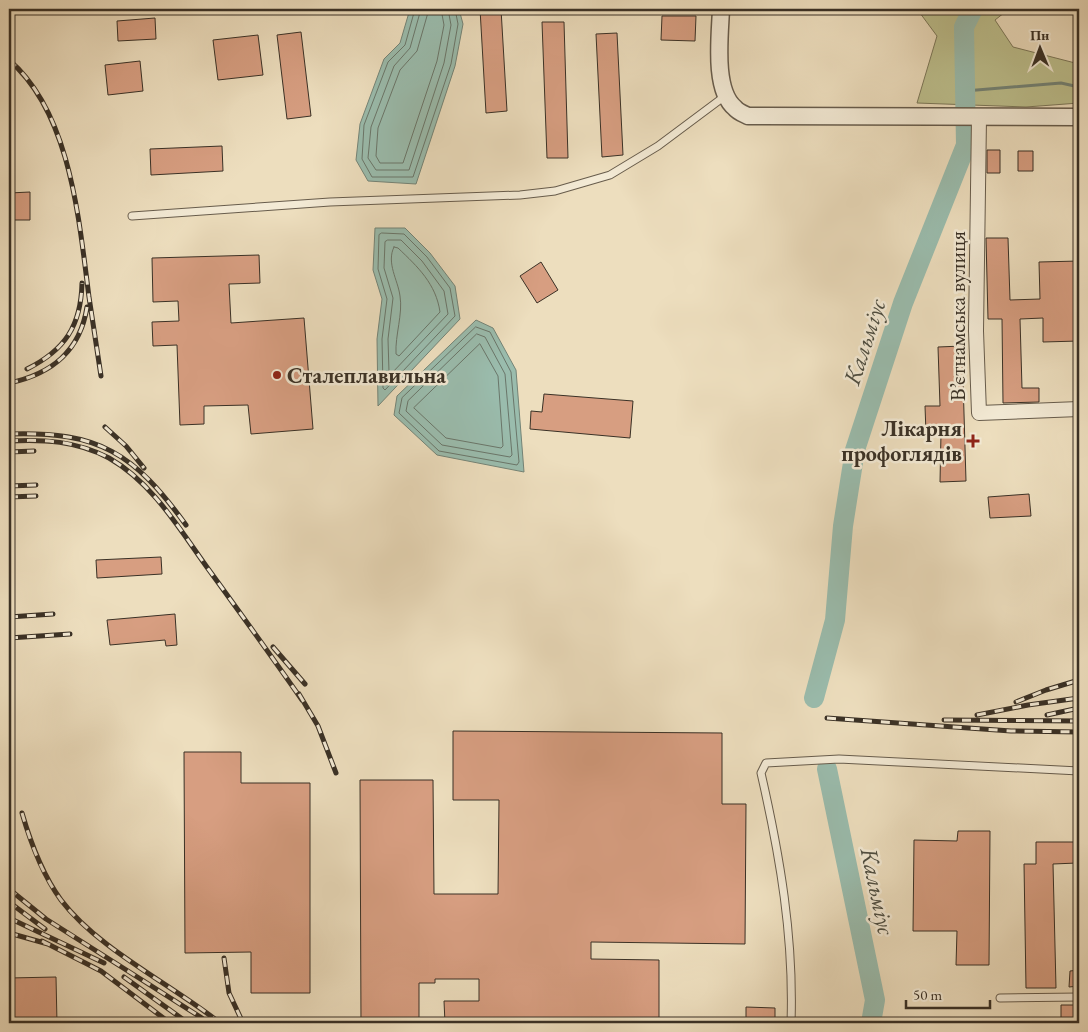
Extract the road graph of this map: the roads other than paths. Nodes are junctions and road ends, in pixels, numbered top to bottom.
1 (721, 9) edge
2 (726, 96) junction
3 (1079, 117) edge
4 (979, 118) junction
5 (132, 216) dead end
6 (1079, 408) edge
7 (1079, 772) edge
8 (1079, 997) edge
9 (1000, 998) dead end
10 (791, 1023) edge

1 - 2 street
2 - 4 street
2 - 5 lane
3 - 4 street
4 - 6 street, В’єтнамська вулиця
7 - 10 lane
8 - 9 lane

